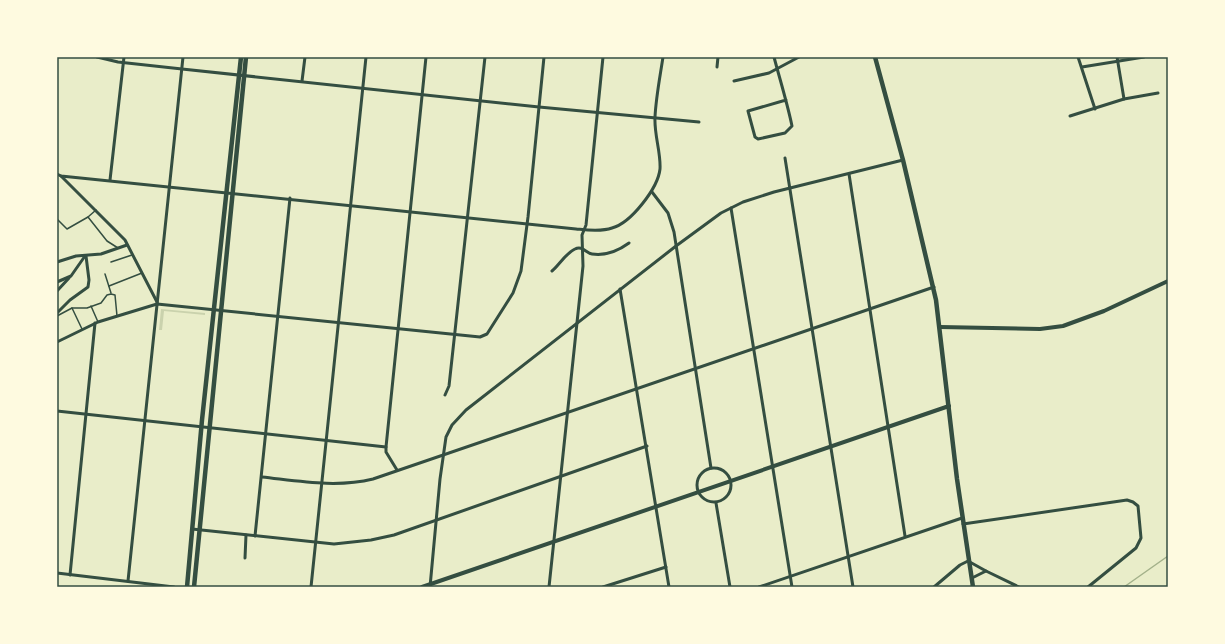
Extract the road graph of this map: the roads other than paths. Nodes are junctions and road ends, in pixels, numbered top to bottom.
1 (97, 57) edge
2 (124, 57) edge
3 (183, 57) edge
4 (241, 57) edge
5 (246, 57) edge
6 (305, 57) edge
7 (366, 57) edge
8 (426, 57) edge
9 (485, 57) edge
10 (544, 57) edge
11 (603, 57) edge
12 (663, 57) edge
13 (718, 57) edge
14 (774, 57) edge
15 (799, 57) edge
16 (875, 57) edge
17 (1078, 57) edge
18 (1117, 57) edge
19 (1144, 57) edge
20 (794, 58) edge
21 (124, 62) junction
22 (1118, 62) junction
23 (717, 67) dead end
24 (1082, 67) junction
25 (182, 69) junction
26 (778, 70) junction
27 (239, 74) junction
28 (245, 75) junction
29 (302, 81) junction
30 (734, 81) dead end
31 (362, 88) junction
32 (1158, 93) dead end
33 (422, 94) junction
34 (1124, 99) junction
35 (480, 100) junction
36 (786, 100) junction
37 (539, 107) junction
38 (1095, 109) junction
39 (597, 113) junction
40 (1070, 116) dead end
41 (655, 119) junction
42 (699, 122) dead end
43 (785, 158) dead end
44 (903, 160) junction
45 (57, 174) edge
46 (849, 174) junction
47 (61, 176) junction
48 (110, 180) junction
49 (169, 186) junction
50 (790, 188) junction
51 (226, 192) junction
52 (232, 192) junction
53 (652, 192) junction
54 (290, 198) junction
55 (351, 204) junction
56 (732, 208) junction
57 (96, 210) junction
58 (410, 211) junction
59 (88, 217) junction
60 (468, 217) junction
61 (57, 219) edge
62 (527, 223) junction
63 (584, 229) junction
64 (127, 244) junction
65 (629, 244) dead end
66 (676, 246) junction
67 (118, 248) junction
68 (583, 249) junction
69 (133, 255) junction
70 (85, 256) junction
71 (57, 262) edge
72 (111, 262) dead end
73 (552, 271) dead end
74 (142, 273) junction
75 (105, 274) dead end
76 (71, 276) junction
77 (1168, 281) edge
78 (57, 282) edge
79 (109, 286) junction
80 (934, 287) junction
81 (620, 289) junction
82 (57, 291) edge
83 (111, 294) junction
84 (158, 303) junction
85 (91, 306) junction
86 (72, 308) junction
87 (214, 309) junction
88 (870, 309) junction
89 (221, 310) junction
90 (57, 314) edge
91 (117, 316) junction
92 (279, 316) junction
93 (338, 322) junction
94 (96, 323) junction
95 (577, 323) junction
96 (940, 327) junction
97 (398, 328) junction
98 (82, 329) junction
99 (812, 329) junction
100 (455, 334) junction
101 (57, 342) edge
102 (754, 348) junction
103 (695, 367) junction
104 (637, 387) junction
105 (445, 395) dead end
106 (949, 406) junction
107 (57, 412) edge
108 (567, 412) junction
109 (86, 415) junction
110 (145, 420) junction
111 (201, 426) junction
112 (210, 427) junction
113 (888, 427) junction
114 (266, 433) junction
115 (325, 440) junction
116 (646, 446) junction
117 (386, 447) junction
118 (831, 447) junction
119 (444, 454) junction
120 (773, 466) junction
121 (711, 468) junction
122 (397, 470) junction
123 (560, 476) junction
124 (262, 477) junction
125 (731, 480) junction
126 (322, 483) junction
127 (698, 491) junction
128 (716, 502) junction
129 (656, 506) junction
130 (962, 518) junction
131 (436, 520) junction
132 (963, 524) junction
133 (192, 529) junction
134 (200, 530) junction
135 (246, 534) junction
136 (255, 536) junction
137 (905, 536) junction
138 (554, 541) junction
139 (316, 542) junction
140 (848, 556) junction
141 (245, 558) dead end
142 (968, 561) junction
143 (666, 567) junction
144 (986, 571) junction
145 (57, 573) edge
146 (70, 575) junction
147 (790, 576) junction
148 (971, 578) junction
149 (128, 581) junction
150 (430, 586) edge
151 (174, 587) edge
152 (187, 587) edge
153 (194, 587) edge
154 (311, 587) edge
155 (422, 587) edge
156 (549, 587) edge
157 (603, 587) edge
158 (669, 587) edge
159 (730, 587) edge
160 (758, 587) edge
161 (792, 587) edge
162 (853, 587) edge
163 (934, 587) edge
164 (973, 587) edge
165 (1018, 587) edge
166 (1088, 587) edge

1 - 21 street
2 - 21 street
3 - 25 street
4 - 27 main road
5 - 28 main road
6 - 29 street
7 - 31 street
8 - 33 street
9 - 35 street
10 - 37 street
11 - 39 street
12 - 41 street
13 - 23 street
14 - 26 street
15 - 20 street
16 - 44 main road
17 - 24 street
18 - 22 street
19 - 22 street
20 - 26 street
21 - 25 street
21 - 48 street
22 - 24 street
22 - 34 street
24 - 38 street
25 - 27 street
25 - 49 street
26 - 30 street
26 - 36 street
27 - 28 street
27 - 51 main road
28 - 29 street
28 - 52 main road
29 - 31 street
31 - 33 street
31 - 55 street
32 - 34 street
33 - 35 street
33 - 58 street
34 - 38 street
35 - 37 street
35 - 60 street
36 - 36 street
37 - 39 street
37 - 62 street
38 - 40 street
39 - 41 street
39 - 63 street
41 - 42 street
41 - 53 street
43 - 50 street
44 - 46 street
44 - 80 main road
45 - 47 street
46 - 50 street
46 - 88 street
47 - 48 street
47 - 57 street
48 - 49 street
49 - 51 street
49 - 84 street
50 - 56 street
50 - 99 street
51 - 52 street
51 - 87 main road
52 - 54 street
52 - 89 main road
53 - 63 street
53 - 66 street
54 - 55 street
54 - 92 street
55 - 58 street
55 - 93 street
56 - 66 street
56 - 102 street
57 - 59 lane
57 - 64 street
58 - 60 street
58 - 97 street
59 - 61 lane
59 - 67 lane
60 - 62 street
60 - 100 street
62 - 63 street
62 - 100 street
63 - 68 street
64 - 67 street
64 - 69 street
65 - 68 street
66 - 81 street
66 - 103 street
67 - 70 street
68 - 73 street
68 - 95 street
69 - 72 lane
69 - 74 street
70 - 71 street
70 - 76 street
70 - 90 street
74 - 79 lane
74 - 84 street
75 - 79 lane
76 - 78 street
76 - 82 street
77 - 96 street
79 - 83 lane
80 - 88 street
80 - 96 main road
81 - 95 street
81 - 104 street
83 - 85 lane
83 - 91 lane
84 - 87 street
84 - 91 street
84 - 110 street
85 - 86 lane
85 - 94 lane
86 - 90 lane
86 - 98 lane
87 - 89 street
87 - 111 main road
88 - 99 street
88 - 113 street
89 - 92 street
89 - 112 main road
91 - 94 street
92 - 93 street
92 - 114 street
93 - 97 street
93 - 115 street
94 - 98 street
94 - 109 street
95 - 108 street
95 - 119 street
96 - 106 main road
97 - 100 street
97 - 117 street
98 - 101 street
99 - 102 street
99 - 118 street
100 - 105 street
102 - 103 street
102 - 120 street
103 - 104 street
103 - 121 street
104 - 108 street
104 - 116 street
106 - 113 street
106 - 130 main road
107 - 109 street
108 - 119 street
108 - 123 street
109 - 110 street
109 - 146 street
110 - 111 street
110 - 149 street
111 - 112 street
111 - 133 main road
112 - 114 street
112 - 134 main road
113 - 118 street
113 - 137 street
114 - 115 street
114 - 124 street
115 - 117 street
115 - 126 street
116 - 123 street
116 - 129 street
117 - 122 street
118 - 120 street
118 - 140 street
119 - 122 street
119 - 131 street
120 - 125 street
120 - 147 street
121 - 125 street
121 - 127 street
122 - 126 street
123 - 131 street
123 - 138 street
124 - 126 street
124 - 136 street
125 - 127 street
125 - 128 street
126 - 139 street
127 - 128 street
127 - 129 street
128 - 159 street
129 - 138 street
129 - 143 street
130 - 132 main road
130 - 137 street
131 - 139 street
131 - 150 street
132 - 142 main road
132 - 166 street
133 - 134 street
133 - 152 main road
134 - 135 street
134 - 153 main road
135 - 136 street
135 - 141 street
136 - 139 street
137 - 140 street
138 - 150 street
138 - 156 street
139 - 154 street
140 - 147 street
140 - 162 street
142 - 144 street
142 - 148 main road
142 - 163 street
143 - 157 street
143 - 158 street
144 - 148 street
144 - 165 street
145 - 146 street
146 - 149 street
147 - 160 street
147 - 161 street
148 - 164 main road
149 - 151 street
150 - 155 street

